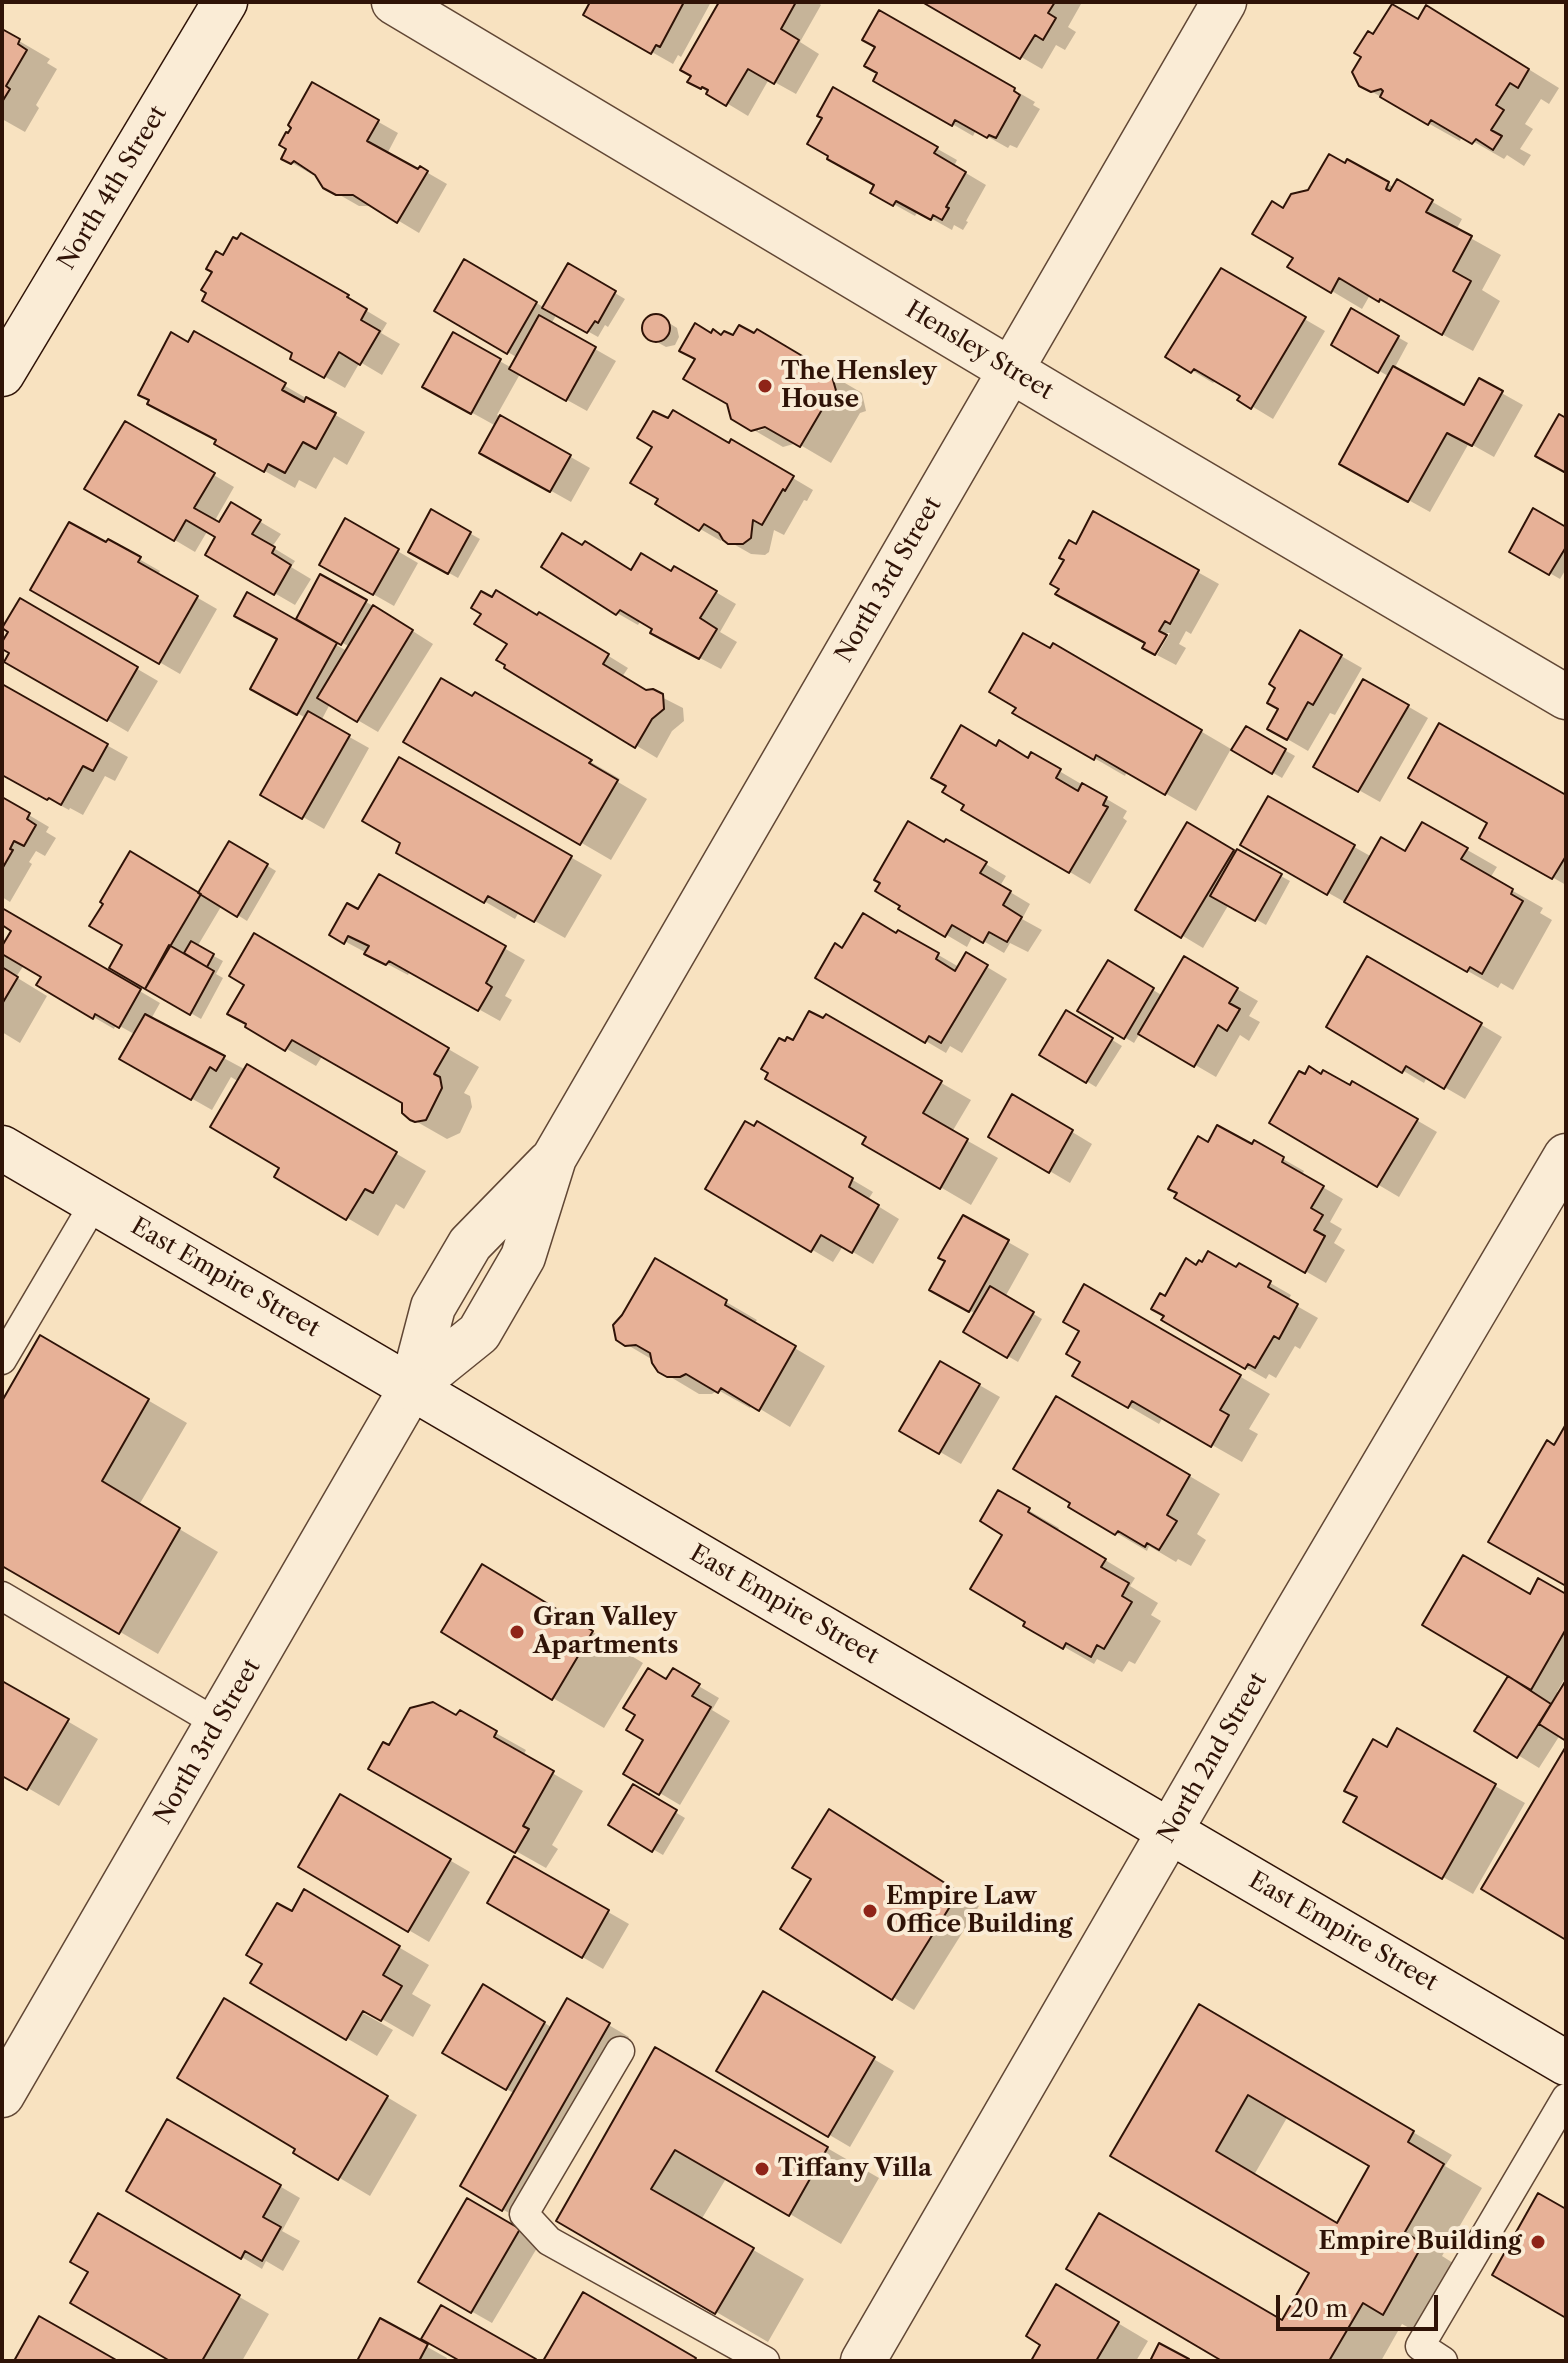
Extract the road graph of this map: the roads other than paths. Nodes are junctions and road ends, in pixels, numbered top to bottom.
1 (225, 2) edge
2 (394, 2) edge
3 (1224, 2) edge
4 (1011, 369) junction
5 (2, 374) edge
6 (1566, 697) edge
7 (2, 1148) edge
8 (1566, 1156) edge
9 (95, 1202) junction
10 (2, 1360) edge
11 (412, 1387) junction
12 (2, 1596) edge
13 (219, 1724) junction
14 (1171, 1831) junction
15 (620, 2051) dead end
16 (1566, 2063) edge
17 (2, 2095) edge
18 (1566, 2098) edge
19 (765, 2361) edge
20 (863, 2361) edge
21 (1443, 2361) edge

1 - 5 street, North 4th Street
2 - 4 street, Hensley Street
3 - 4 street, North 3rd Street
4 - 6 street, Hensley Street
4 - 11 street, North 3rd Street
7 - 9 street, East Empire Street
8 - 14 street, North 2nd Street
9 - 10 lane
9 - 11 street, East Empire Street
11 - 13 street, North 3rd Street
11 - 14 street, East Empire Street
12 - 13 lane
13 - 17 street, North 3rd Street
14 - 16 street, East Empire Street
14 - 20 street, North 2nd Street
15 - 19 lane
18 - 21 lane

